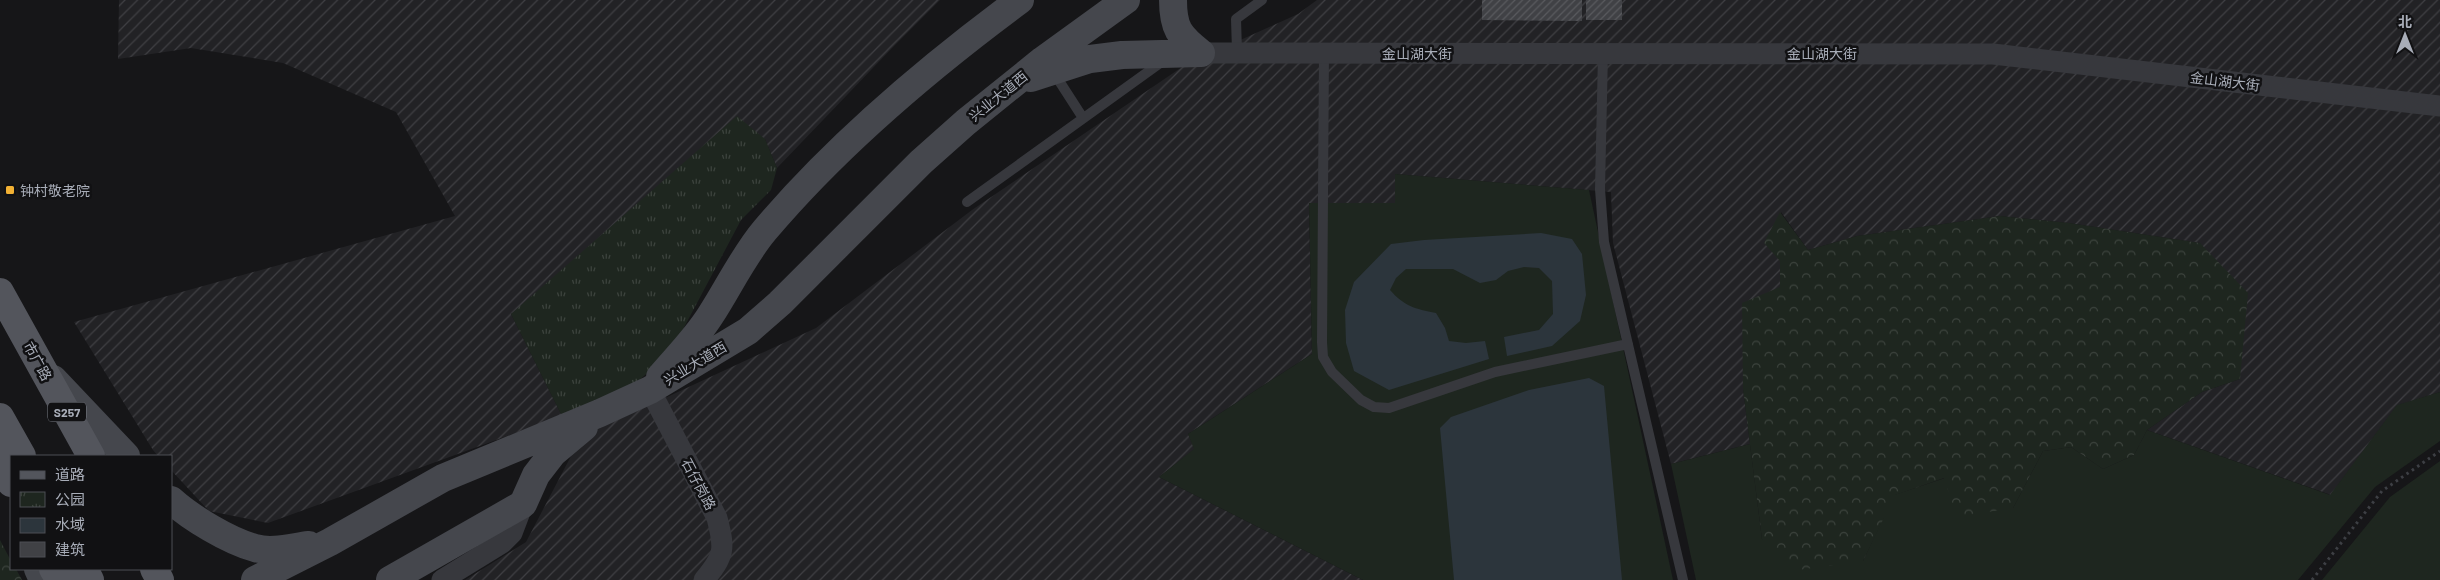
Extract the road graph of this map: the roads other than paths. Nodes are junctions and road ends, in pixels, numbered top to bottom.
1 (1020, 0) edge
2 (1126, 0) edge
3 (1173, 0) edge
4 (1262, 0) edge
5 (1237, 51) junction
6 (1324, 52) junction
7 (1201, 53) junction
8 (1603, 53) junction
9 (1173, 54) junction
10 (1052, 70) junction
11 (993, 100) junction
12 (2440, 106) edge
13 (1083, 118) junction
14 (967, 202) dead end
15 (0, 292) edge
16 (1628, 344) junction
17 (43, 369) junction
18 (650, 390) junction
19 (600, 413) junction
20 (0, 417) edge
21 (90, 455) edge
22 (125, 455) edge
23 (9, 465) edge
24 (10, 478) edge
25 (172, 501) edge
26 (523, 504) junction
27 (330, 542) junction
28 (255, 580) edge
29 (390, 580) edge
30 (442, 580) edge
31 (704, 580) edge
32 (1683, 580) edge

1 - 18 street, 兴业大道西
2 - 11 street, 兴业大道西
3 - 7 street
4 - 5 lane
5 - 6 street, 金山湖大街
5 - 7 street, 金山湖大街
6 - 8 street, 金山湖大街
6 - 16 lane
7 - 9 street
8 - 12 street, 金山湖大街
8 - 16 lane
9 - 10 street
9 - 13 lane
10 - 11 street
10 - 13 lane
11 - 18 street, 兴业大道西
13 - 14 lane
15 - 17 main road, 市广路 / S257
16 - 32 lane
17 - 21 main road, 市广路 / S257
17 - 22 street
18 - 19 street
18 - 31 street, 石仔岗路
19 - 26 street
19 - 27 street
20 - 23 main road
23 - 24 street
25 - 27 street
26 - 29 street
26 - 30 street
27 - 28 street

